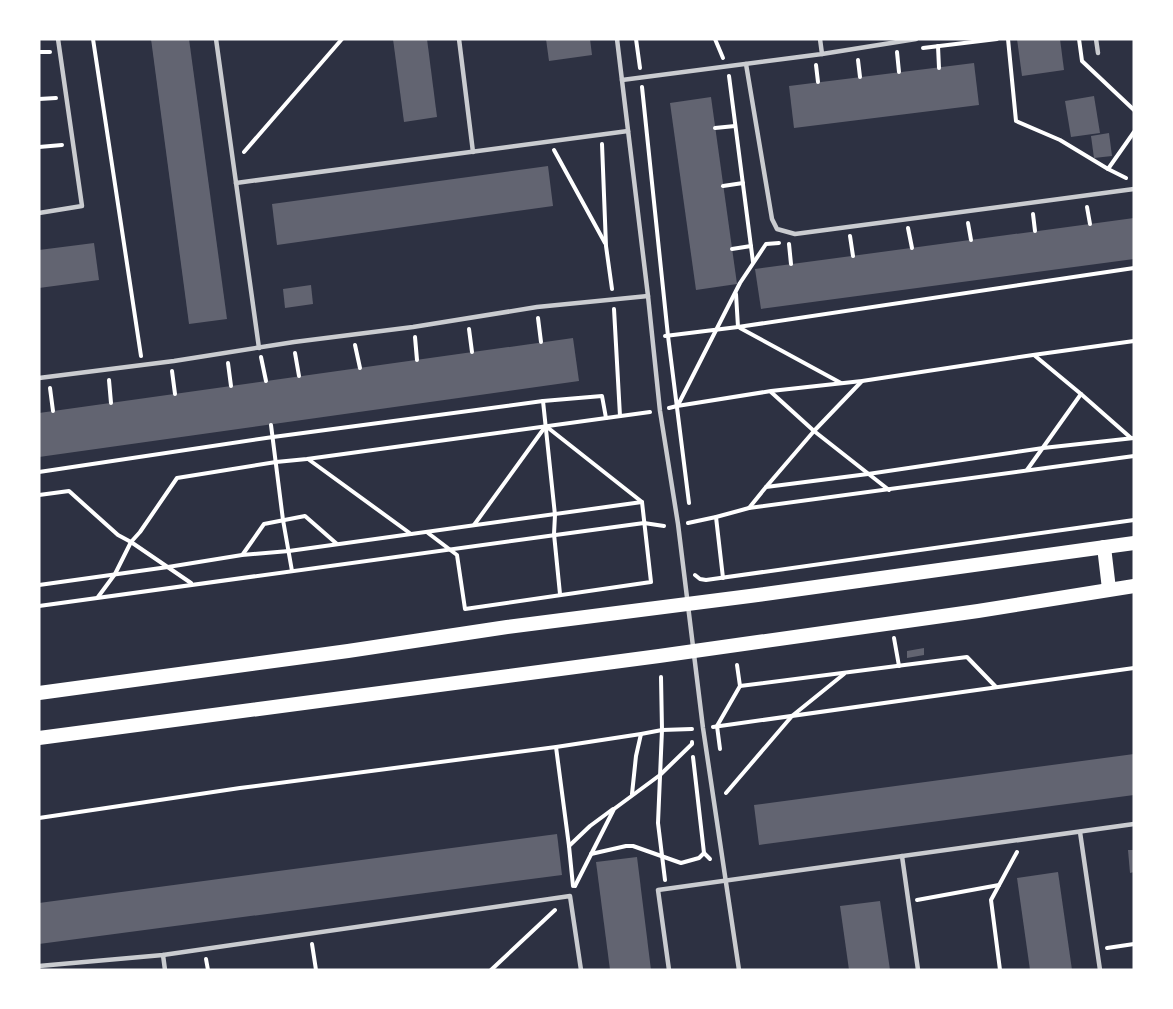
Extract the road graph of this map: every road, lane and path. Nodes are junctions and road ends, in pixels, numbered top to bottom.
1 (58, 39) edge
2 (93, 39) edge
3 (216, 39) edge
4 (342, 39) edge
5 (459, 39) edge
6 (617, 39) edge
7 (636, 39) edge
8 (715, 39) edge
9 (820, 39) edge
10 (916, 39) edge
11 (1008, 39) edge
12 (1079, 39) edge
13 (1096, 39) edge
14 (938, 46) dead end
15 (897, 51) dead end
16 (1098, 52) dead end
17 (822, 54) junction
18 (858, 57) dead end
19 (746, 64) junction
20 (728, 67) junction
21 (939, 68) dead end
22 (899, 72) dead end
23 (860, 77) dead end
24 (641, 78) junction
25 (622, 80) junction
26 (1134, 110) edge
27 (735, 126) junction
28 (715, 128) dead end
29 (628, 131) junction
30 (1134, 132) edge
31 (601, 135) junction
32 (549, 142) junction
33 (73, 145) junction
34 (39, 147) edge
35 (473, 152) junction
36 (234, 164) junction
37 (1108, 169) junction
38 (1134, 179) edge
39 (236, 183) junction
40 (743, 183) junction
41 (723, 186) dead end
42 (1134, 189) edge
43 (1086, 202) dead end
44 (1032, 209) dead end
45 (39, 213) edge
46 (967, 218) dead end
47 (1090, 224) dead end
48 (908, 226) dead end
49 (1035, 231) dead end
50 (840, 235) dead end
51 (971, 240) dead end
52 (606, 246) junction
53 (751, 246) junction
54 (912, 248) dead end
55 (732, 249) dead end
56 (853, 256) dead end
57 (753, 263) junction
58 (791, 264) dead end
59 (1134, 268) edge
60 (736, 293) junction
61 (648, 296) junction
62 (614, 299) junction
63 (538, 318) dead end
64 (738, 327) junction
65 (469, 328) dead end
66 (717, 329) junction
67 (414, 335) dead end
68 (668, 336) junction
69 (652, 338) junction
70 (541, 342) dead end
71 (355, 344) dead end
72 (259, 348) junction
73 (295, 352) dead end
74 (472, 352) dead end
75 (1033, 355) dead end
76 (261, 357) dead end
77 (417, 360) dead end
78 (227, 362) dead end
79 (142, 364) junction
80 (360, 368) dead end
81 (171, 369) dead end
82 (298, 376) dead end
83 (108, 377) dead end
84 (39, 378) edge
85 (266, 381) dead end
86 (862, 381) dead end
87 (842, 383) dead end
88 (49, 385) dead end
89 (231, 386) dead end
90 (771, 391) dead end
91 (175, 394) dead end
92 (1081, 394) junction
93 (543, 401) junction
94 (111, 403) dead end
95 (677, 405) junction
96 (53, 411) dead end
97 (620, 416) dead end
98 (606, 418) dead end
99 (272, 425) dead end
100 (546, 427) junction
101 (814, 431) junction
102 (273, 437) junction
103 (1133, 438) edge
104 (1043, 448) junction
105 (1134, 456) edge
106 (308, 459) dead end
107 (1027, 470) junction
108 (39, 472) edge
109 (868, 474) junction
110 (177, 478) dead end
111 (766, 487) junction
112 (889, 490) junction
113 (39, 495) edge
114 (642, 502) junction
115 (748, 508) junction
116 (690, 511) dead end
117 (555, 515) junction
118 (716, 517) junction
119 (283, 520) junction
120 (1134, 520) edge
121 (644, 523) junction
122 (683, 524) dead end
123 (474, 525) junction
124 (664, 526) dead end
125 (428, 532) junction
126 (554, 534) junction
127 (411, 535) junction
128 (131, 542) junction
129 (1134, 543) edge
130 (337, 544) junction
131 (1104, 547) junction
132 (449, 550) junction
133 (289, 551) junction
134 (242, 555) junction
135 (168, 567) junction
136 (292, 571) junction
137 (692, 572) dead end
138 (114, 574) junction
139 (723, 578) junction
140 (651, 582) junction
141 (192, 584) junction
142 (39, 585) edge
143 (1134, 586) edge
144 (652, 589) dead end
145 (1109, 589) junction
146 (560, 594) junction
147 (98, 597) junction
148 (688, 603) junction
149 (39, 606) edge
150 (891, 623) junction
151 (694, 651) junction
152 (737, 665) dead end
153 (899, 666) junction
154 (1134, 668) edge
155 (845, 674) junction
156 (661, 677) dead end
157 (740, 686) junction
158 (997, 687) junction
159 (39, 693) edge
160 (792, 716) junction
161 (662, 730) junction
162 (641, 734) junction
163 (39, 738) edge
164 (692, 744) junction
165 (556, 747) junction
166 (660, 775) junction
167 (726, 793) dead end
168 (632, 794) junction
169 (614, 809) junction
170 (39, 818) edge
171 (1134, 824) edge
172 (1080, 832) junction
173 (1024, 840) junction
174 (569, 846) junction
175 (704, 853) junction
176 (591, 854) junction
177 (661, 856) junction
178 (902, 856) junction
179 (724, 881) junction
180 (716, 882) junction
181 (999, 885) junction
182 (666, 889) junction
183 (570, 896) junction
184 (908, 901) junction
185 (310, 934) junction
186 (1134, 944) edge
187 (1097, 950) junction
188 (163, 955) junction
189 (39, 966) edge
190 (165, 970) edge
191 (316, 970) edge
192 (491, 970) edge
193 (581, 970) edge
194 (669, 970) edge
195 (739, 970) edge
196 (918, 970) edge
197 (1000, 970) edge
198 (1100, 970) edge

1 - 33 lane
2 - 79 path
3 - 36 lane
4 - 36 path
5 - 35 lane
6 - 25 lane
7 - 24 path
8 - 20 path
9 - 17 lane
10 - 17 lane
11 - 37 path
12 - 26 path
13 - 16 lane
14 - 21 path
15 - 22 path
17 - 19 lane
18 - 23 path
19 - 20 lane
19 - 42 lane
20 - 24 lane
20 - 27 path
24 - 25 lane
24 - 68 path
25 - 29 lane
27 - 28 path
27 - 40 path
29 - 31 lane
29 - 61 lane
30 - 37 path
31 - 32 lane
31 - 52 path
32 - 35 lane
32 - 52 path
33 - 34 path
33 - 45 lane
35 - 39 lane
36 - 39 lane
37 - 38 path
39 - 72 lane
40 - 41 path
40 - 53 path
43 - 47 path
44 - 49 path
46 - 51 path
48 - 54 path
50 - 56 path
52 - 62 path
53 - 55 path
53 - 57 path
57 - 58 path
57 - 60 path
59 - 64 path
60 - 64 path
60 - 66 path
61 - 62 lane
61 - 69 lane
62 - 72 lane
62 - 97 path
63 - 70 path
64 - 66 path
64 - 87 path
65 - 74 path
66 - 68 path
66 - 95 path
67 - 77 path
68 - 69 path
68 - 95 path
69 - 148 lane
71 - 80 path
72 - 79 lane
73 - 82 path
75 - 92 path
76 - 85 path
78 - 89 path
79 - 84 lane
81 - 91 path
83 - 94 path
86 - 101 path
88 - 96 path
90 - 101 path
92 - 103 path
92 - 104 path
93 - 98 path
93 - 100 path
93 - 102 path
95 - 116 path
99 - 102 path
100 - 114 path
100 - 117 path
100 - 123 path
101 - 109 path
101 - 111 path
102 - 108 path
102 - 119 path
103 - 104 path
104 - 107 path
104 - 109 path
105 - 107 path
106 - 127 path
107 - 112 path
109 - 111 path
109 - 112 path
110 - 128 path
111 - 115 path
112 - 115 path
113 - 128 path
114 - 117 path
114 - 121 path
115 - 118 path
117 - 123 path
117 - 126 path
118 - 122 path
118 - 139 path
119 - 130 path
119 - 133 path
119 - 134 path
120 - 139 path
121 - 124 path
121 - 126 path
121 - 140 path
123 - 125 path
125 - 127 path
125 - 132 path
126 - 132 path
126 - 146 path
127 - 130 path
128 - 135 path
128 - 138 path
129 - 131 main road
130 - 133 path
131 - 145 main road
131 - 148 main road
132 - 136 path
132 - 146 path
133 - 134 path
133 - 136 path
134 - 135 path
135 - 138 path
135 - 141 path
136 - 141 path
137 - 139 path
138 - 142 path
138 - 147 path
140 - 144 path
140 - 146 path
141 - 147 path
143 - 145 main road
145 - 150 main road
147 - 149 path
148 - 151 lane
148 - 159 main road
150 - 151 main road
150 - 153 path
151 - 163 main road
151 - 179 lane
152 - 157 path
153 - 155 path
153 - 158 path
154 - 158 path
155 - 157 path
155 - 160 path
156 - 161 path
157 - 160 path
158 - 160 path
160 - 167 path
161 - 162 path
161 - 164 path
161 - 166 path
162 - 165 path
162 - 168 path
164 - 166 path
164 - 175 path
165 - 170 path
165 - 174 path
166 - 168 path
166 - 177 path
168 - 169 path
169 - 174 path
169 - 176 path
171 - 172 lane
172 - 173 lane
172 - 187 lane
173 - 178 lane
173 - 181 path
174 - 176 path
175 - 177 path
175 - 180 path
176 - 177 path
177 - 182 path
178 - 179 lane
178 - 184 lane
179 - 180 lane
179 - 195 lane
180 - 182 lane
181 - 184 path
181 - 197 path
182 - 194 lane
183 - 185 lane
183 - 192 path
183 - 193 lane
184 - 196 lane
185 - 188 lane
185 - 191 path
186 - 187 path
187 - 198 lane
188 - 189 lane
188 - 190 lane

